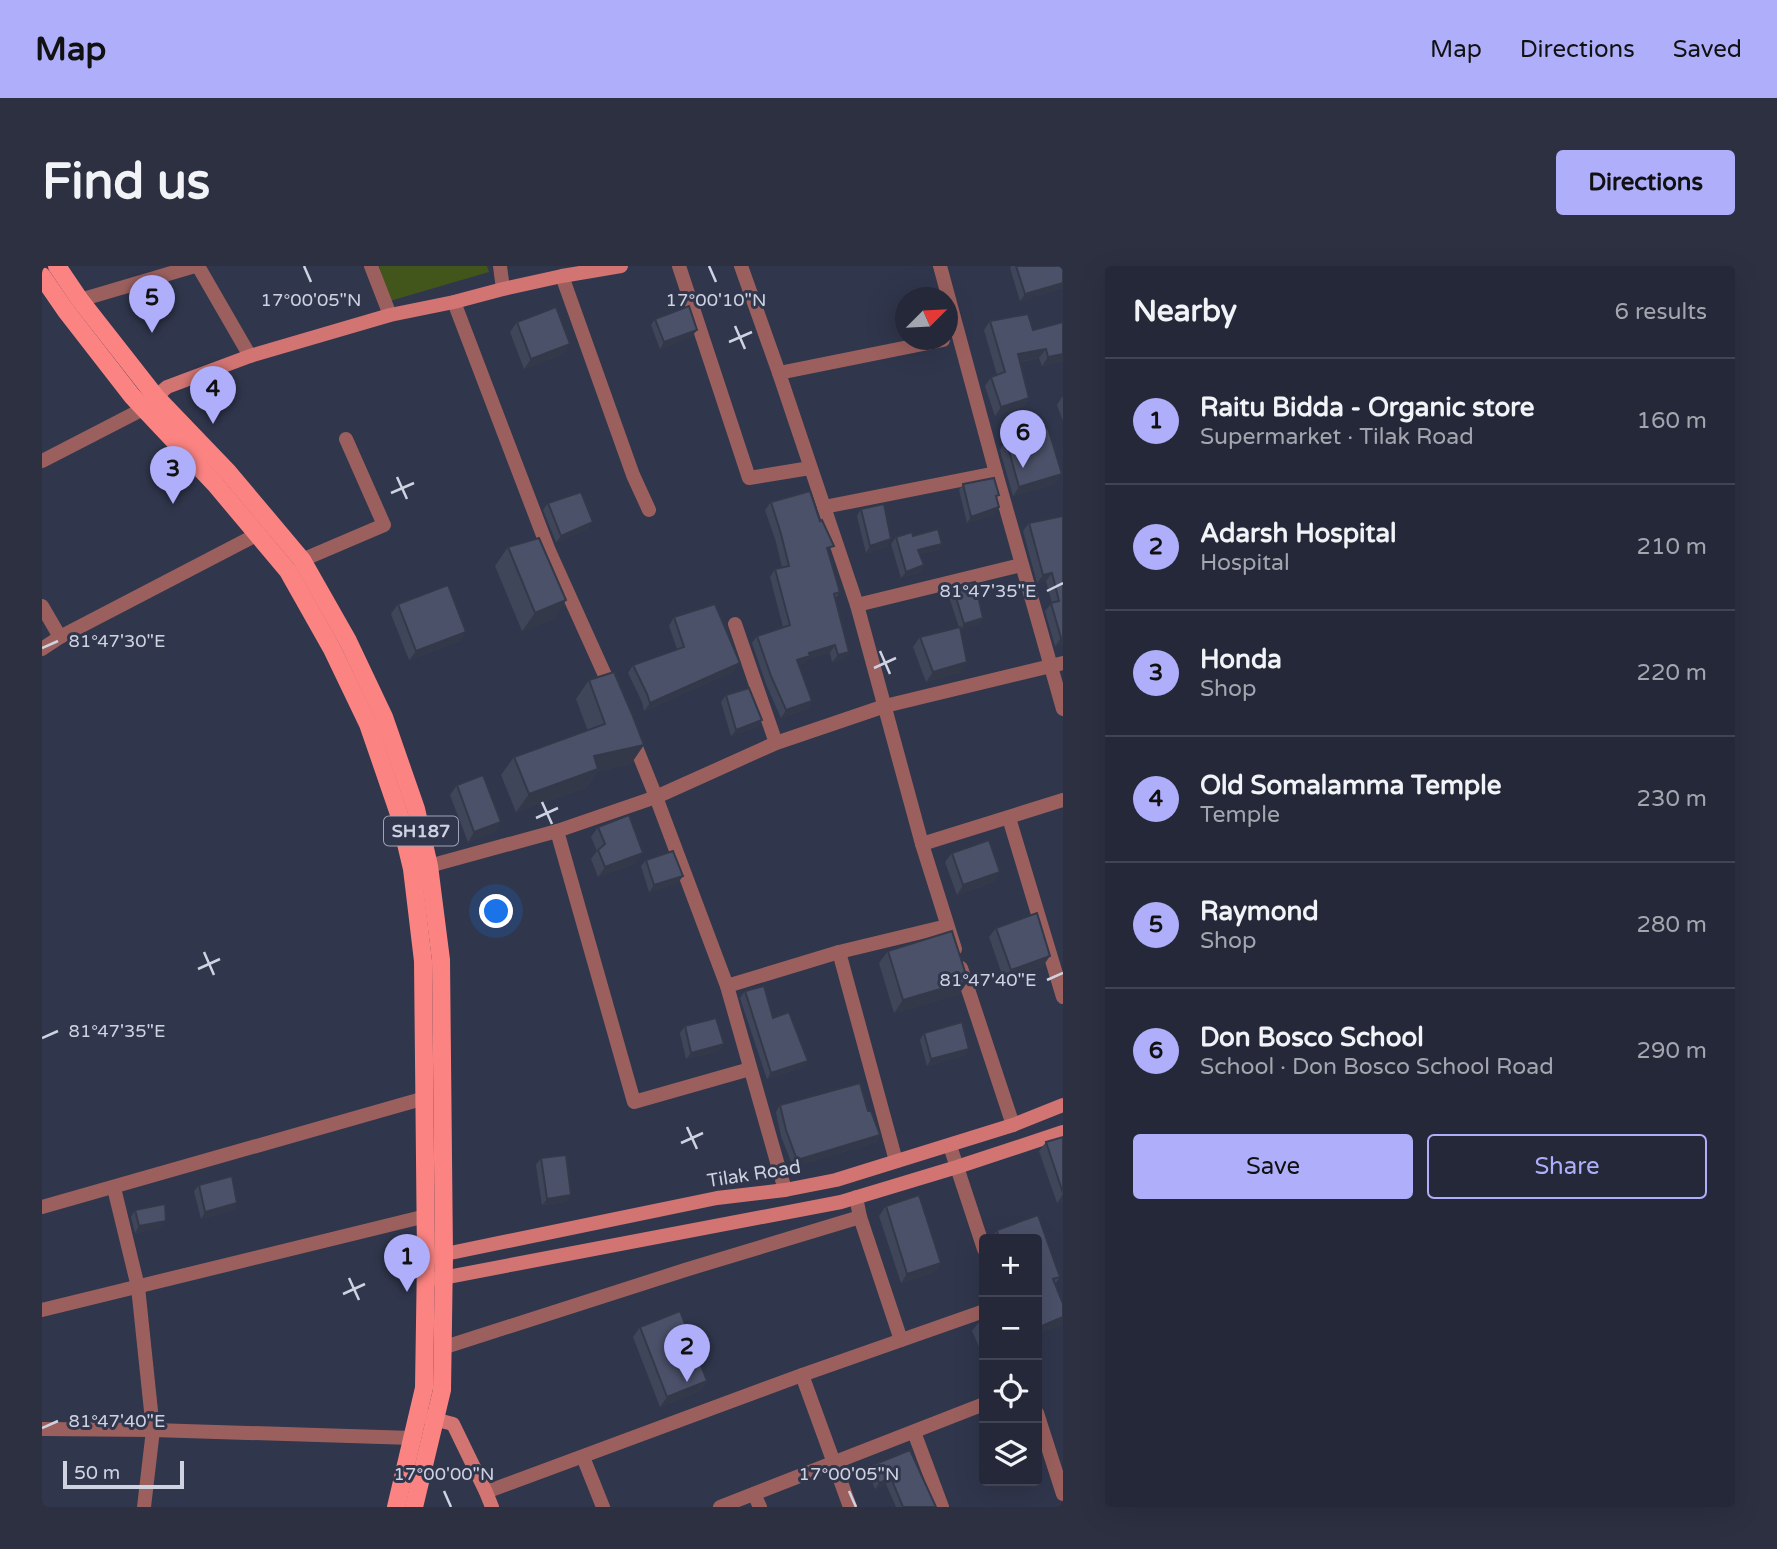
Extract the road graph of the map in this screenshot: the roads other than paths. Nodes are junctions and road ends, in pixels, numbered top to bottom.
1 (57, 266) edge
2 (197, 266) edge
3 (371, 266) edge
4 (499, 266) edge
5 (621, 266) edge
6 (679, 266) edge
7 (740, 266) edge
8 (940, 266) edge
9 (604, 267) edge
10 (42, 275) edge
11 (562, 276) junction
12 (943, 287) edge
13 (503, 289) junction
14 (80, 300) junction
15 (454, 302) junction
16 (390, 315) junction
17 (895, 349) edge
18 (954, 350) edge
19 (250, 356) junction
20 (779, 373) junction
21 (149, 403) junction
22 (346, 439) dead end
23 (42, 461) edge
24 (810, 468) junction
25 (996, 473) junction
26 (824, 507) junction
27 (649, 510) dead end
28 (257, 534) junction
29 (302, 560) junction
30 (1021, 565) junction
31 (857, 605) junction
32 (42, 606) edge
33 (735, 624) dead end
34 (60, 637) junction
35 (42, 649) edge
36 (1057, 665) edge
37 (618, 704) edge
38 (885, 706) junction
39 (1063, 709) edge
40 (629, 730) edge
41 (776, 743) junction
42 (656, 797) junction
43 (1063, 800) edge
44 (1009, 818) junction
45 (557, 831) junction
46 (922, 844) junction
47 (429, 866) junction
48 (947, 926) junction
49 (839, 952) junction
50 (727, 986) junction
51 (1063, 997) edge
52 (750, 1069) junction
53 (425, 1098) junction
54 (1063, 1105) edge
55 (1013, 1125) junction
56 (1063, 1132) edge
57 (950, 1146) junction
58 (896, 1161) junction
59 (957, 1167) junction
60 (114, 1188) junction
61 (785, 1190) junction
62 (856, 1197) junction
63 (42, 1208) edge
64 (426, 1216) junction
65 (860, 1217) junction
66 (979, 1235) edge
67 (435, 1256) junction
68 (444, 1278) junction
69 (425, 1282) junction
70 (138, 1287) junction
71 (42, 1310) edge
72 (979, 1313) edge
73 (901, 1340) junction
74 (442, 1348) junction
75 (802, 1375) junction
76 (979, 1406) edge
77 (427, 1417) junction
78 (1040, 1423) edge
79 (42, 1429) edge
80 (153, 1430) junction
81 (914, 1432) junction
82 (413, 1438) junction
83 (468, 1453) junction
84 (583, 1457) junction
85 (834, 1463) junction
86 (486, 1492) junction
87 (1063, 1494) edge
88 (757, 1500) edge
89 (144, 1507) edge
90 (396, 1507) edge
91 (414, 1507) edge
92 (481, 1507) edge
93 (492, 1507) edge
94 (603, 1507) edge
95 (720, 1507) edge
96 (850, 1507) edge
97 (942, 1507) edge

1 - 14 main road, SH187
2 - 14 street
2 - 19 street
3 - 16 street
4 - 13 street
5 - 9 street
6 - 24 street
7 - 20 street
8 - 12 street
9 - 11 street
10 - 21 main road, SH187
11 - 13 street
11 - 27 street
13 - 15 street
14 - 21 main road, SH187
15 - 16 street
15 - 37 street
16 - 19 street
17 - 20 street
18 - 25 street
19 - 21 street
20 - 24 street
21 - 23 street
21 - 28 main road, SH187
21 - 29 main road, SH187
22 - 29 street
24 - 26 street
25 - 26 street
25 - 30 street
26 - 31 street
28 - 34 street
28 - 53 main road, SH187
29 - 47 main road, SH187
30 - 31 street
30 - 36 street
31 - 38 street
32 - 34 street
33 - 41 street
34 - 35 street
36 - 38 street
36 - 39 street
38 - 41 street
38 - 46 street
40 - 42 street
41 - 42 street
42 - 45 street
42 - 50 street
43 - 44 street
44 - 46 street
44 - 51 street
45 - 47 street
45 - 52 street
46 - 48 street
47 - 67 main road, SH187
48 - 49 street
48 - 55 street
49 - 50 street
49 - 58 street
50 - 52 street
52 - 61 street
53 - 60 street
53 - 64 main road, SH187
54 - 55 street, Tilak Road
55 - 57 street, Tilak Road
56 - 59 street
57 - 58 street, Tilak Road
57 - 59 street
58 - 61 street, Tilak Road
59 - 62 street
59 - 66 street
60 - 63 street
60 - 70 street
61 - 67 street, Tilak Road
62 - 65 street
62 - 68 street
64 - 67 main road, SH187
64 - 70 street
65 - 73 street
65 - 74 street
67 - 68 main road, SH187
67 - 69 main road, SH187
68 - 69 street
68 - 74 main road, SH187
69 - 77 main road, SH187
70 - 71 street
70 - 80 street
72 - 73 street
73 - 75 street
74 - 77 main road, SH187
75 - 84 street
75 - 85 street
76 - 81 street
77 - 82 main road, SH187
77 - 83 street
77 - 91 main road, SH187
78 - 87 street
79 - 80 street
80 - 82 street
80 - 89 street
81 - 85 street
81 - 97 street
82 - 90 main road, SH187
83 - 86 street
83 - 92 street
84 - 86 street
84 - 94 street
85 - 88 street
85 - 96 street
86 - 93 street
88 - 95 street

